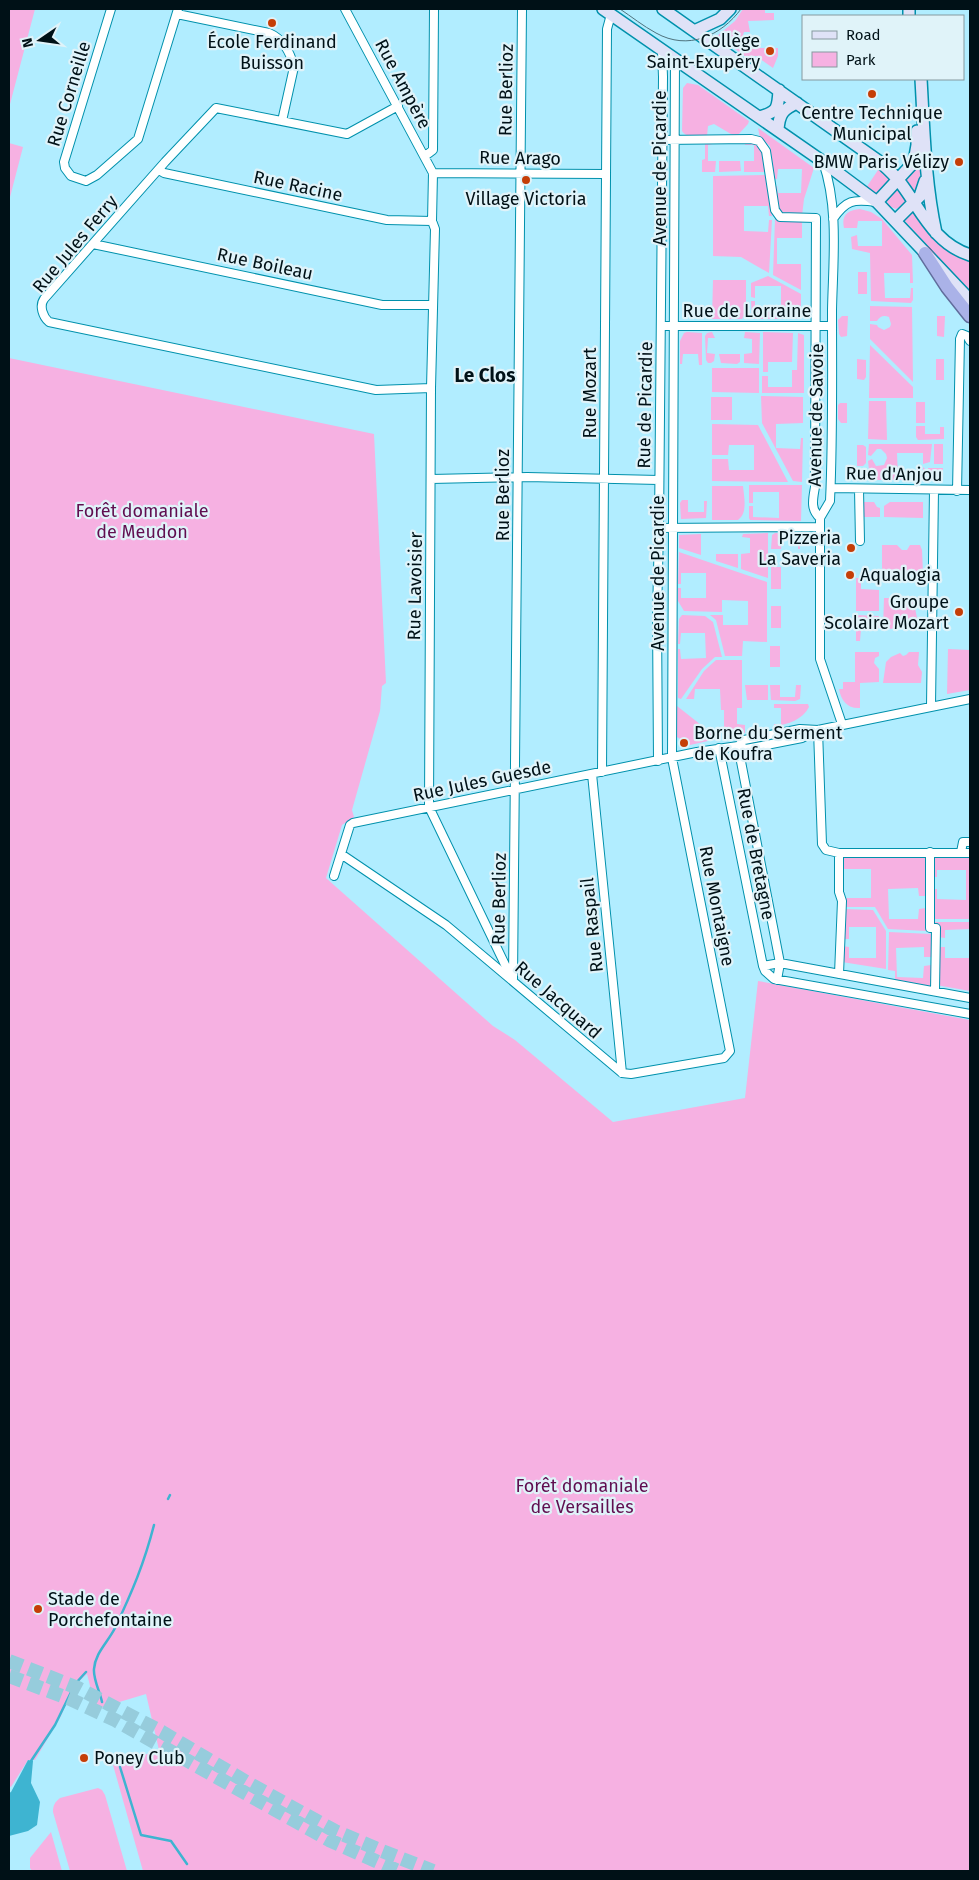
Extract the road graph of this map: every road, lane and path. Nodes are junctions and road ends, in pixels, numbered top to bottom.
1 (111, 9) edge
2 (345, 9) edge
3 (434, 9) edge
4 (522, 9) edge
5 (603, 9) edge
6 (663, 9) edge
7 (730, 9) edge
8 (177, 11) edge
9 (614, 16) junction
10 (694, 31) junction
11 (662, 50) junction
12 (675, 58) junction
13 (913, 80) edge
14 (921, 80) edge
15 (779, 90) junction
16 (797, 103) junction
17 (398, 106) junction
18 (759, 117) junction
19 (282, 121) junction
20 (778, 130) junction
21 (662, 140) junction
22 (675, 140) junction
23 (425, 156) junction
24 (916, 156) junction
25 (822, 161) junction
26 (888, 169) junction
27 (158, 170) junction
28 (433, 173) junction
29 (520, 173) junction
30 (606, 174) junction
31 (926, 174) junction
32 (898, 180) junction
33 (877, 202) junction
34 (914, 202) junction
35 (833, 219) junction
36 (896, 220) junction
37 (432, 221) junction
38 (937, 234) junction
39 (93, 244) junction
40 (925, 253) junction
41 (970, 255) edge
42 (970, 300) edge
43 (432, 305) junction
44 (970, 316) edge
45 (661, 326) junction
46 (816, 326) junction
47 (832, 326) junction
48 (674, 327) junction
49 (970, 341) edge
50 (431, 388) junction
51 (518, 477) junction
52 (431, 479) junction
53 (604, 480) junction
54 (659, 480) junction
55 (815, 487) junction
56 (831, 488) junction
57 (859, 489) junction
58 (934, 490) junction
59 (970, 490) edge
60 (957, 491) junction
61 (826, 508) junction
62 (820, 518) junction
63 (819, 527) junction
64 (659, 528) junction
65 (673, 528) junction
66 (860, 541) dead end
67 (970, 699) edge
68 (931, 706) junction
69 (842, 724) junction
70 (818, 730) junction
71 (738, 746) junction
72 (719, 748) junction
73 (672, 758) junction
74 (658, 761) junction
75 (602, 772) junction
76 (592, 774) junction
77 (515, 789) junction
78 (429, 807) junction
79 (970, 842) edge
80 (930, 852) junction
81 (961, 852) junction
82 (839, 853) junction
83 (970, 853) edge
84 (341, 854) junction
85 (334, 876) dead end
86 (780, 964) junction
87 (763, 966) junction
88 (840, 974) junction
89 (777, 980) junction
90 (513, 981) junction
91 (935, 991) junction
92 (970, 998) edge
93 (970, 1014) edge
94 (622, 1072) junction

1 - 8 street, Rue Corneille
2 - 17 street, Rue Ampère
3 - 23 street
4 - 29 street, Rue Berlioz
5 - 9 main road
6 - 10 main road
7 - 10 main road
8 - 19 street
9 - 11 main road
9 - 30 street, Rue Mozart
10 - 15 main road
11 - 12 main road
11 - 21 street, Rue de Picardie
12 - 18 main road
12 - 22 street, Avenue de Picardie
13 - 24 main road
14 - 31 main road
15 - 16 main road
15 - 18 main road
16 - 20 main road
16 - 26 main road
17 - 19 street, Rue Jules Ferry
17 - 23 street, Rue Ampère
18 - 20 main road
19 - 27 street, Rue Jules Ferry
20 - 25 main road
21 - 22 street
21 - 45 street, Rue de Picardie
22 - 46 street
22 - 48 street, Avenue de Picardie
23 - 28 street, Rue Ampère
24 - 26 main road
24 - 32 main road
25 - 33 main road
25 - 35 street, Avenue de Savoie
26 - 32 main road
27 - 37 street, Rue Racine
27 - 39 street, Rue Jules Ferry
28 - 29 street, Rue Arago
28 - 37 street, Rue Lavoisier
29 - 30 street, Rue Arago
29 - 51 street, Rue Berlioz
30 - 53 street, Rue Mozart
31 - 34 main road
31 - 38 main road
32 - 33 main road
32 - 34 main road
33 - 35 street
33 - 36 main road
34 - 36 main road
34 - 38 main road
35 - 47 street, Avenue de Savoie
36 - 40 main road
37 - 43 street, Rue Lavoisier
38 - 41 main road
39 - 43 street, Rue Boileau
39 - 50 street, Rue Jules Ferry
40 - 42 main road
40 - 44 highway
43 - 50 street, Rue Lavoisier
45 - 48 street, Rue de Lorraine
45 - 54 street, Rue de Picardie
46 - 47 street, Rue de Lorraine
46 - 48 street, Rue de Lorraine
46 - 55 street
47 - 56 street, Avenue de Savoie
48 - 65 street, Avenue de Picardie
49 - 60 street
50 - 52 street, Rue Lavoisier
51 - 52 street
51 - 53 street
51 - 77 street, Rue Berlioz
52 - 78 street, Rue Lavoisier
53 - 54 street
53 - 75 street, Rue Mozart
54 - 64 street, Rue de Picardie
55 - 61 street
55 - 62 street
56 - 57 street, Rue d'Anjou
56 - 61 street, Avenue de Savoie
57 - 58 street, Rue d'Anjou
57 - 66 street
58 - 60 street, Rue d'Anjou
58 - 68 street
59 - 60 street, Rue d'Anjou
61 - 62 street, Avenue de Savoie
62 - 63 street, Avenue de Savoie
63 - 65 street
63 - 69 street, Avenue de Savoie
64 - 65 street
64 - 74 street, Rue de Picardie
65 - 73 street, Avenue de Picardie
67 - 68 street, Rue Jules Guesde
68 - 69 street, Rue Jules Guesde
69 - 70 street, Rue Jules Guesde
70 - 71 street, Rue Jules Guesde
70 - 82 street
71 - 72 street, Rue Jules Guesde
71 - 86 street, Rue de Bretagne
72 - 73 street, Rue Jules Guesde
72 - 87 street, Rue de Bretagne
73 - 74 street, Rue Jules Guesde
73 - 94 street, Rue Montaigne
74 - 75 street, Rue Jules Guesde
75 - 76 street, Rue Jules Guesde
76 - 77 street, Rue Jules Guesde
76 - 94 street, Rue Raspail
77 - 78 street, Rue Jules Guesde
77 - 90 street, Rue Berlioz
78 - 84 street, Rue Jules Guesde
78 - 90 street, Rue Lavoisier
79 - 81 street
80 - 81 street
80 - 82 street
80 - 91 street
81 - 83 street
82 - 88 street
84 - 85 street, Rue Jules Guesde
84 - 90 street, Rue Jacquard
86 - 87 street
86 - 88 street
86 - 89 street, Rue de Bretagne
87 - 89 street
88 - 91 street
89 - 93 street
90 - 94 street, Rue Jacquard
91 - 92 street

